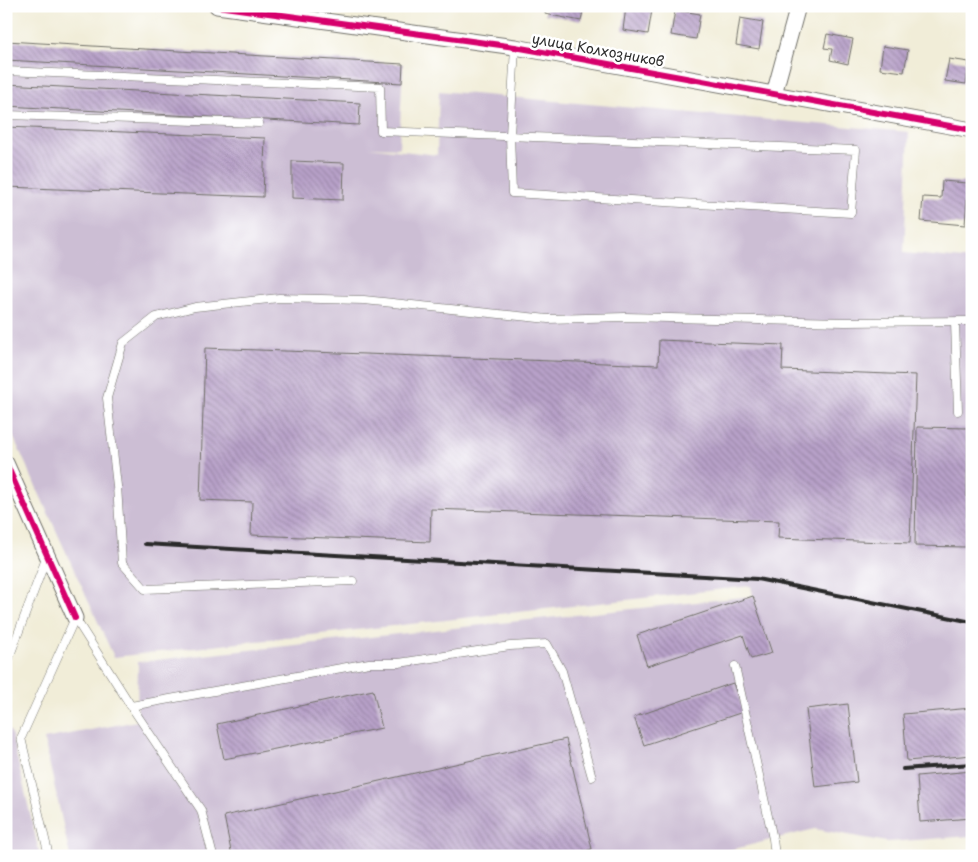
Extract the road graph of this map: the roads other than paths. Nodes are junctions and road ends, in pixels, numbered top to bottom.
1 (217, 6) edge
2 (798, 6) edge
3 (515, 47) junction
4 (6, 71) edge
5 (774, 94) junction
6 (6, 116) edge
7 (259, 123) dead end
8 (972, 130) edge
9 (510, 136) junction
10 (955, 322) junction
11 (972, 322) edge
12 (958, 411) dead end
13 (6, 463) edge
14 (47, 555) junction
15 (353, 581) dead end
16 (75, 618) junction
17 (6, 666) edge
18 (735, 666) dead end
19 (131, 706) junction
20 (592, 777) dead end
21 (49, 856) edge
22 (213, 856) edge
23 (775, 856) edge

1 - 3 street, улица Колхозников
2 - 5 street
3 - 5 street, улица Колхозников
3 - 9 lane
4 - 9 lane
5 - 8 street, улица Колхозников
6 - 7 lane
9 - 9 lane
10 - 11 lane
10 - 12 lane
10 - 15 lane
13 - 14 street
14 - 16 street
14 - 17 lane
16 - 19 lane
16 - 21 lane
18 - 23 lane
19 - 20 lane
19 - 22 lane

